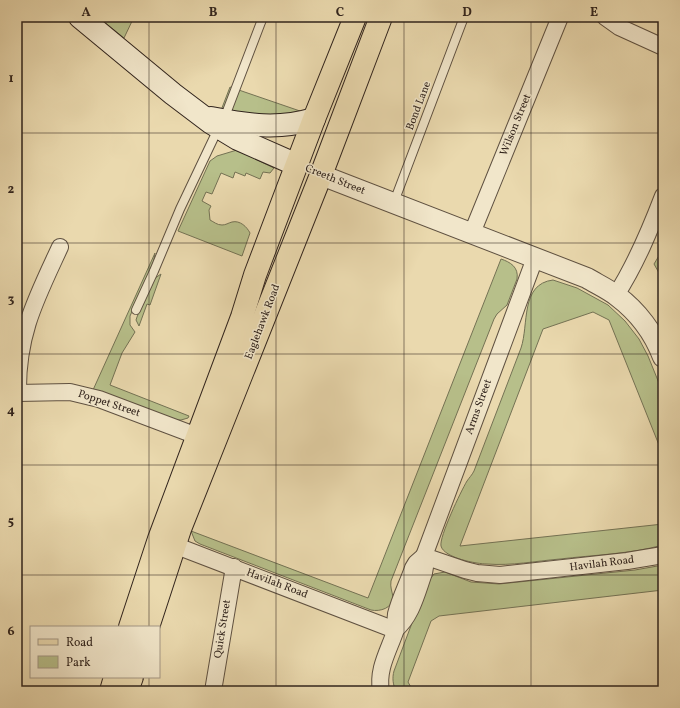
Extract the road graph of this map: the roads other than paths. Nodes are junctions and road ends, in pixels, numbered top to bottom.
1 (80, 17) edge
2 (263, 17) edge
3 (355, 17) edge
4 (381, 17) edge
5 (464, 17) edge
6 (560, 17) edge
7 (605, 17) edge
8 (663, 47) edge
9 (314, 119) junction
10 (215, 122) junction
11 (297, 165) junction
12 (321, 175) junction
13 (663, 196) edge
14 (394, 203) junction
15 (472, 234) junction
16 (60, 247) dead end
17 (535, 258) junction
18 (616, 296) junction
19 (136, 310) dead end
20 (663, 357) edge
21 (18, 393) edge
22 (197, 436) junction
23 (167, 542) junction
24 (663, 555) edge
25 (424, 556) junction
26 (234, 567) junction
27 (130, 626) edge
28 (148, 626) edge
29 (395, 630) junction
30 (115, 678) edge
31 (132, 678) edge
32 (111, 691) edge
33 (127, 691) edge
34 (213, 691) edge
35 (381, 691) edge

1 - 10 main road, Creeth Street
2 - 10 lane
3 - 9 main road, Eaglehawk Road
4 - 12 main road, Eaglehawk Road
5 - 14 lane, Bond Lane
6 - 15 street, Wilson Street
7 - 8 street
9 - 10 main road
9 - 11 main road, Eaglehawk Road
10 - 11 main road, Creeth Street
10 - 19 lane
11 - 12 main road, Creeth Street
11 - 22 main road, Eaglehawk Road
12 - 14 street, Creeth Street
12 - 23 main road, Eaglehawk Road
13 - 18 street
14 - 15 street, Creeth Street
15 - 17 street, Creeth Street
16 - 21 street
17 - 18 street, Creeth Street
17 - 25 street, Arms Street
18 - 20 street, Creeth Street
21 - 22 street, Poppet Street
22 - 23 main road, Eaglehawk Road
23 - 26 street, Havilah Road
23 - 27 main road, Eaglehawk Road
23 - 28 main road, Eaglehawk Road
24 - 25 street, Havilah Road
25 - 29 street, Arms Street
26 - 29 street, Havilah Road
26 - 34 street, Quick Street
29 - 35 street, Arms Street
30 - 32 main road
31 - 33 main road

